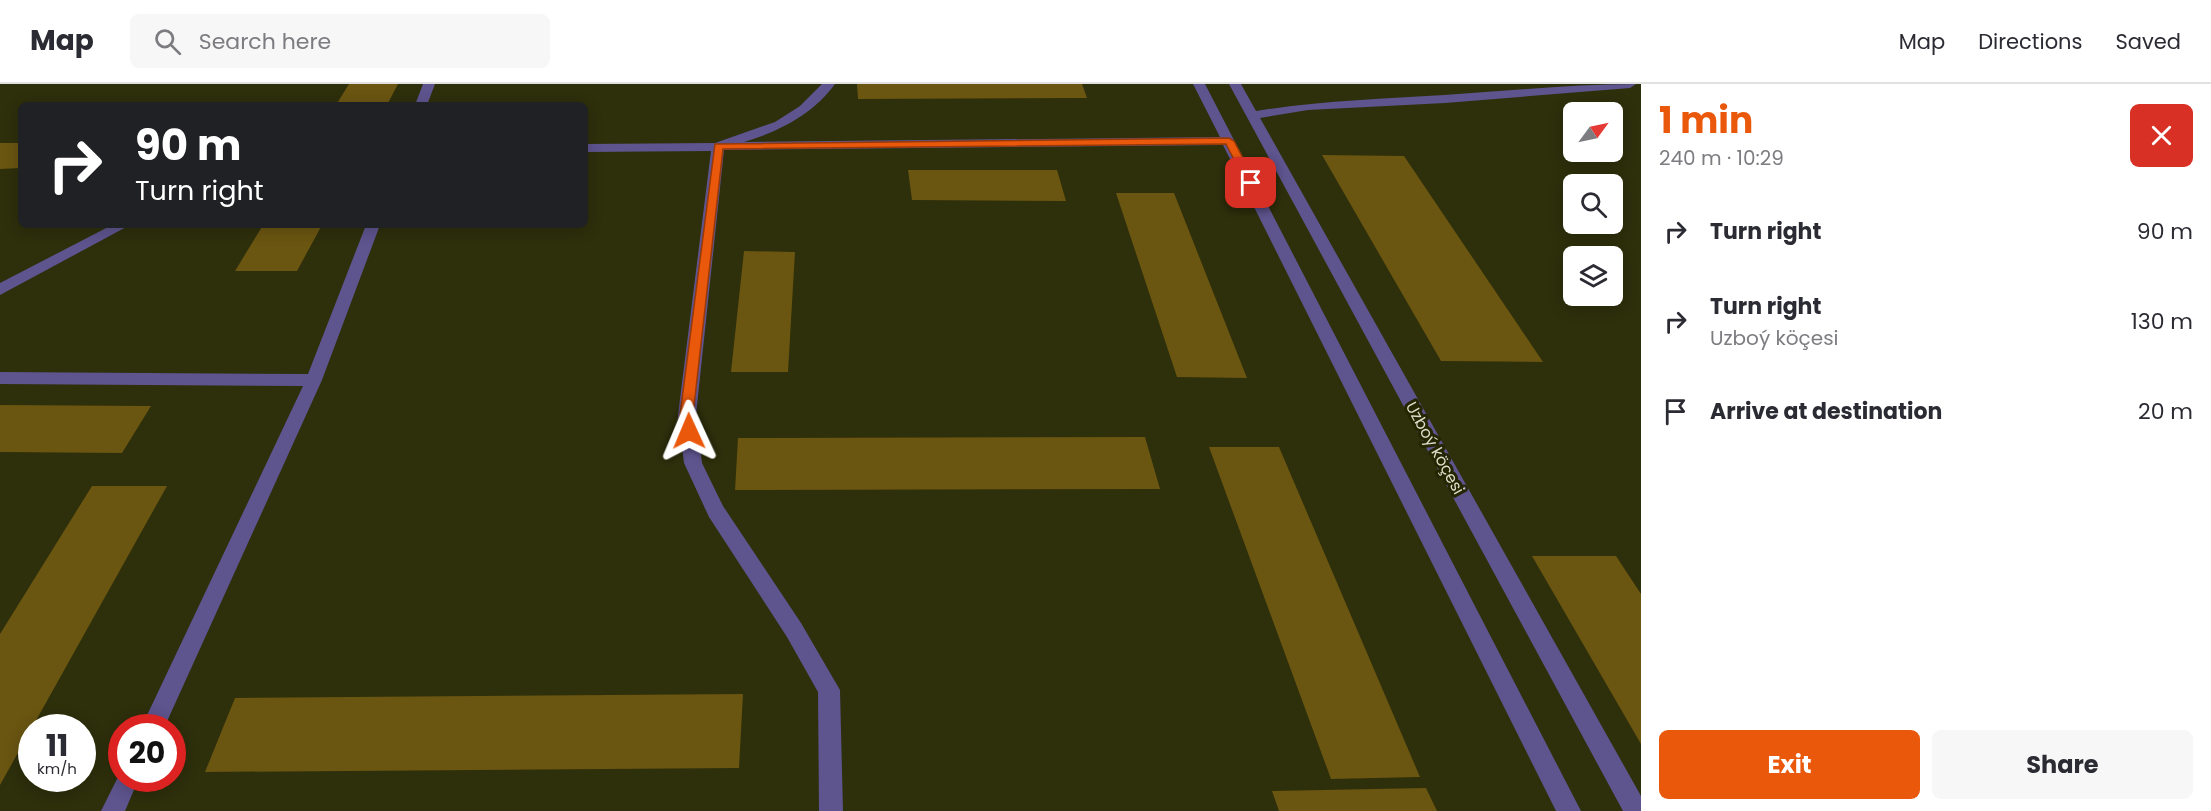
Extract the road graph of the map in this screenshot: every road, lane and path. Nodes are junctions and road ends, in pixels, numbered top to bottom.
1 (429, 84) edge
2 (829, 84) edge
3 (1200, 84) edge
4 (1235, 84) edge
5 (1630, 84) edge
6 (422, 102) edge
7 (1252, 115) junction
8 (1229, 141) junction
9 (718, 146) junction
10 (588, 148) edge
11 (117, 228) edge
12 (372, 228) edge
13 (0, 290) edge
14 (0, 378) edge
15 (314, 380) junction
16 (159, 714) edge
17 (122, 792) edge
18 (113, 811) edge
19 (831, 811) edge
20 (1569, 811) edge
21 (1636, 811) edge

1 - 6 street
2 - 9 street
3 - 8 street
4 - 7 street, Uzboý köçesi
5 - 7 street
7 - 21 street, Uzboý köçesi
8 - 9 street
8 - 20 street
9 - 10 street
9 - 19 street
11 - 13 street
12 - 15 street
14 - 15 street
15 - 16 street
17 - 18 street

